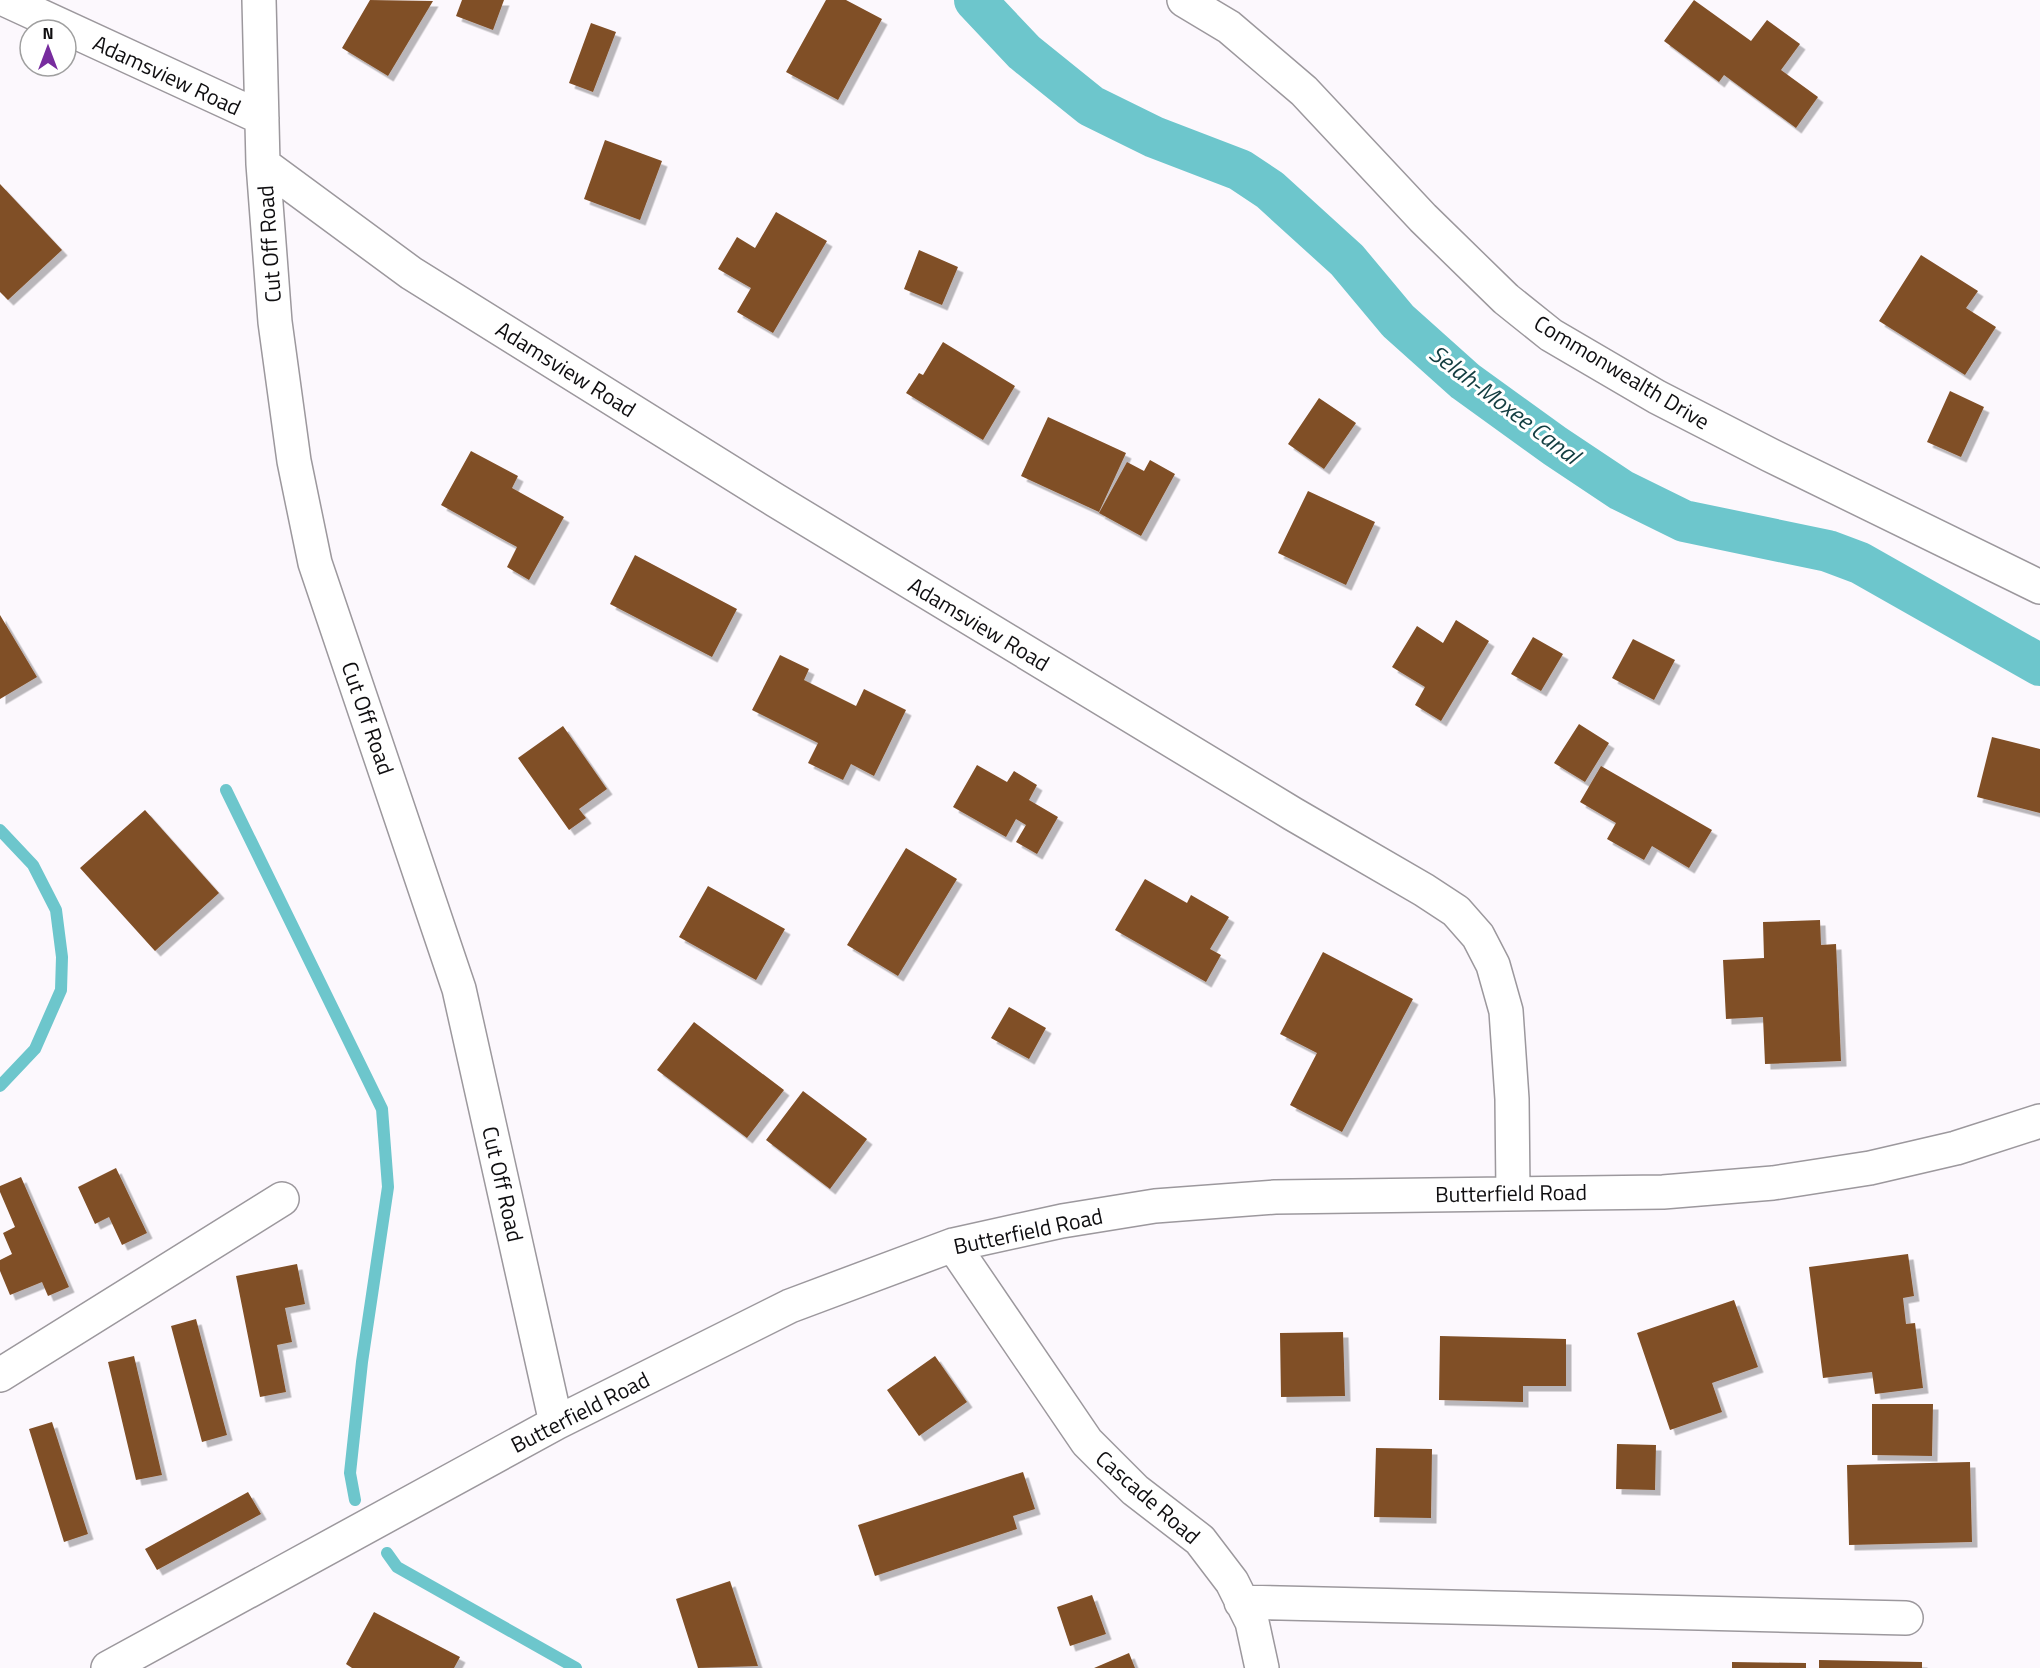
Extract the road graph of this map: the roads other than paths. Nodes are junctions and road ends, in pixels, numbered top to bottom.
1 (6, 0) edge
2 (259, 0) edge
3 (1184, 0) edge
4 (262, 118) junction
5 (263, 164) junction
6 (2040, 587) edge
7 (2040, 1121) edge
8 (1513, 1193) junction
9 (282, 1199) dead end
10 (953, 1245) junction
11 (0, 1375) edge
12 (556, 1423) junction
13 (1241, 1602) junction
14 (1906, 1618) dead end
15 (108, 1668) edge
16 (1262, 1668) edge

1 - 4 street, Adamsview Road
2 - 4 street, Cut Off Road
3 - 6 street, Commonwealth Drive
4 - 5 street, Cut Off Road
5 - 8 street, Adamsview Road
5 - 12 street, Cut Off Road
7 - 8 street, Butterfield Road
8 - 10 street, Butterfield Road
9 - 11 street
10 - 12 street, Butterfield Road
10 - 13 street, Cascade Road
12 - 15 street, Butterfield Road
13 - 14 street
13 - 16 street, Cascade Road

